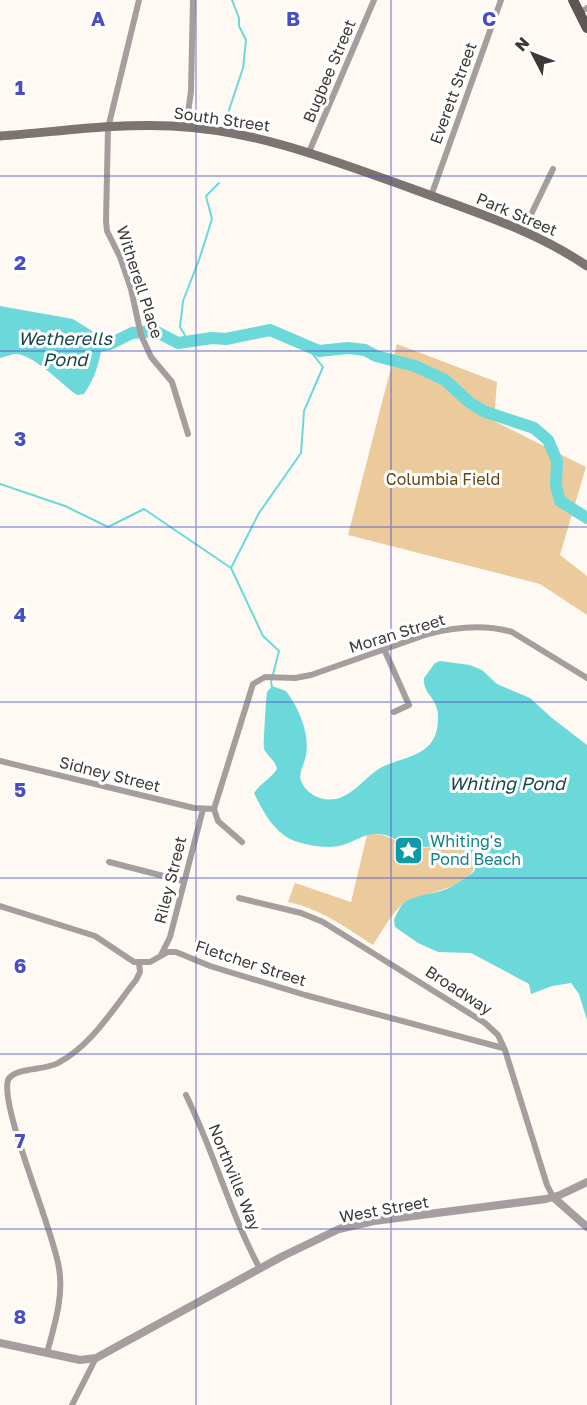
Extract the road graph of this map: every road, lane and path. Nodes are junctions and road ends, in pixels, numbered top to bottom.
1 (140, 0) edge
2 (194, 0) edge
3 (374, 0) edge
4 (501, 0) edge
5 (573, 0) edge
6 (583, 11) edge
7 (587, 28) edge
8 (186, 127) junction
9 (108, 128) junction
10 (0, 136) edge
11 (309, 152) junction
12 (553, 169) dead end
13 (431, 196) junction
14 (523, 231) junction
15 (587, 266) edge
16 (188, 434) dead end
17 (384, 649) junction
18 (587, 678) edge
19 (394, 712) dead end
20 (0, 761) edge
21 (203, 809) junction
22 (214, 809) junction
23 (242, 842) dead end
24 (109, 862) dead end
25 (183, 881) junction
26 (239, 898) dead end
27 (0, 906) edge
28 (160, 957) junction
29 (138, 963) junction
30 (503, 1047) junction
31 (186, 1095) dead end
32 (587, 1182) edge
33 (553, 1197) junction
34 (587, 1227) edge
35 (260, 1269) junction
36 (0, 1343) edge
37 (47, 1353) junction
38 (96, 1358) junction
39 (72, 1405) edge

1 - 9 street, Witherell Place
2 - 8 street
3 - 11 street, Bugbee Street
4 - 13 street, Everett Street
5 - 6 main road
6 - 7 main road
8 - 9 main road, South Street
8 - 11 main road, South Street
9 - 10 main road, South Street
9 - 16 street, Witherell Place
11 - 13 main road, South Street
12 - 14 street
13 - 14 main road, Park Street
14 - 15 main road, Park Street
17 - 18 street, Moran Street
17 - 19 street
17 - 22 street, Moran Street
20 - 21 street, Sidney Street
21 - 22 street, Sidney Street
21 - 25 street, Riley Street
22 - 23 street
24 - 25 street
25 - 28 street, Riley Street
26 - 30 street, Broadway
27 - 29 street
28 - 29 street, Fletcher Street
28 - 30 street, Fletcher Street
29 - 37 street
30 - 33 street, Broadway
31 - 35 street, Northville Way
32 - 33 street, West Street
33 - 34 street, Broadway
33 - 35 street, West Street
35 - 38 street, West Street
36 - 37 street
37 - 38 street
38 - 39 street

